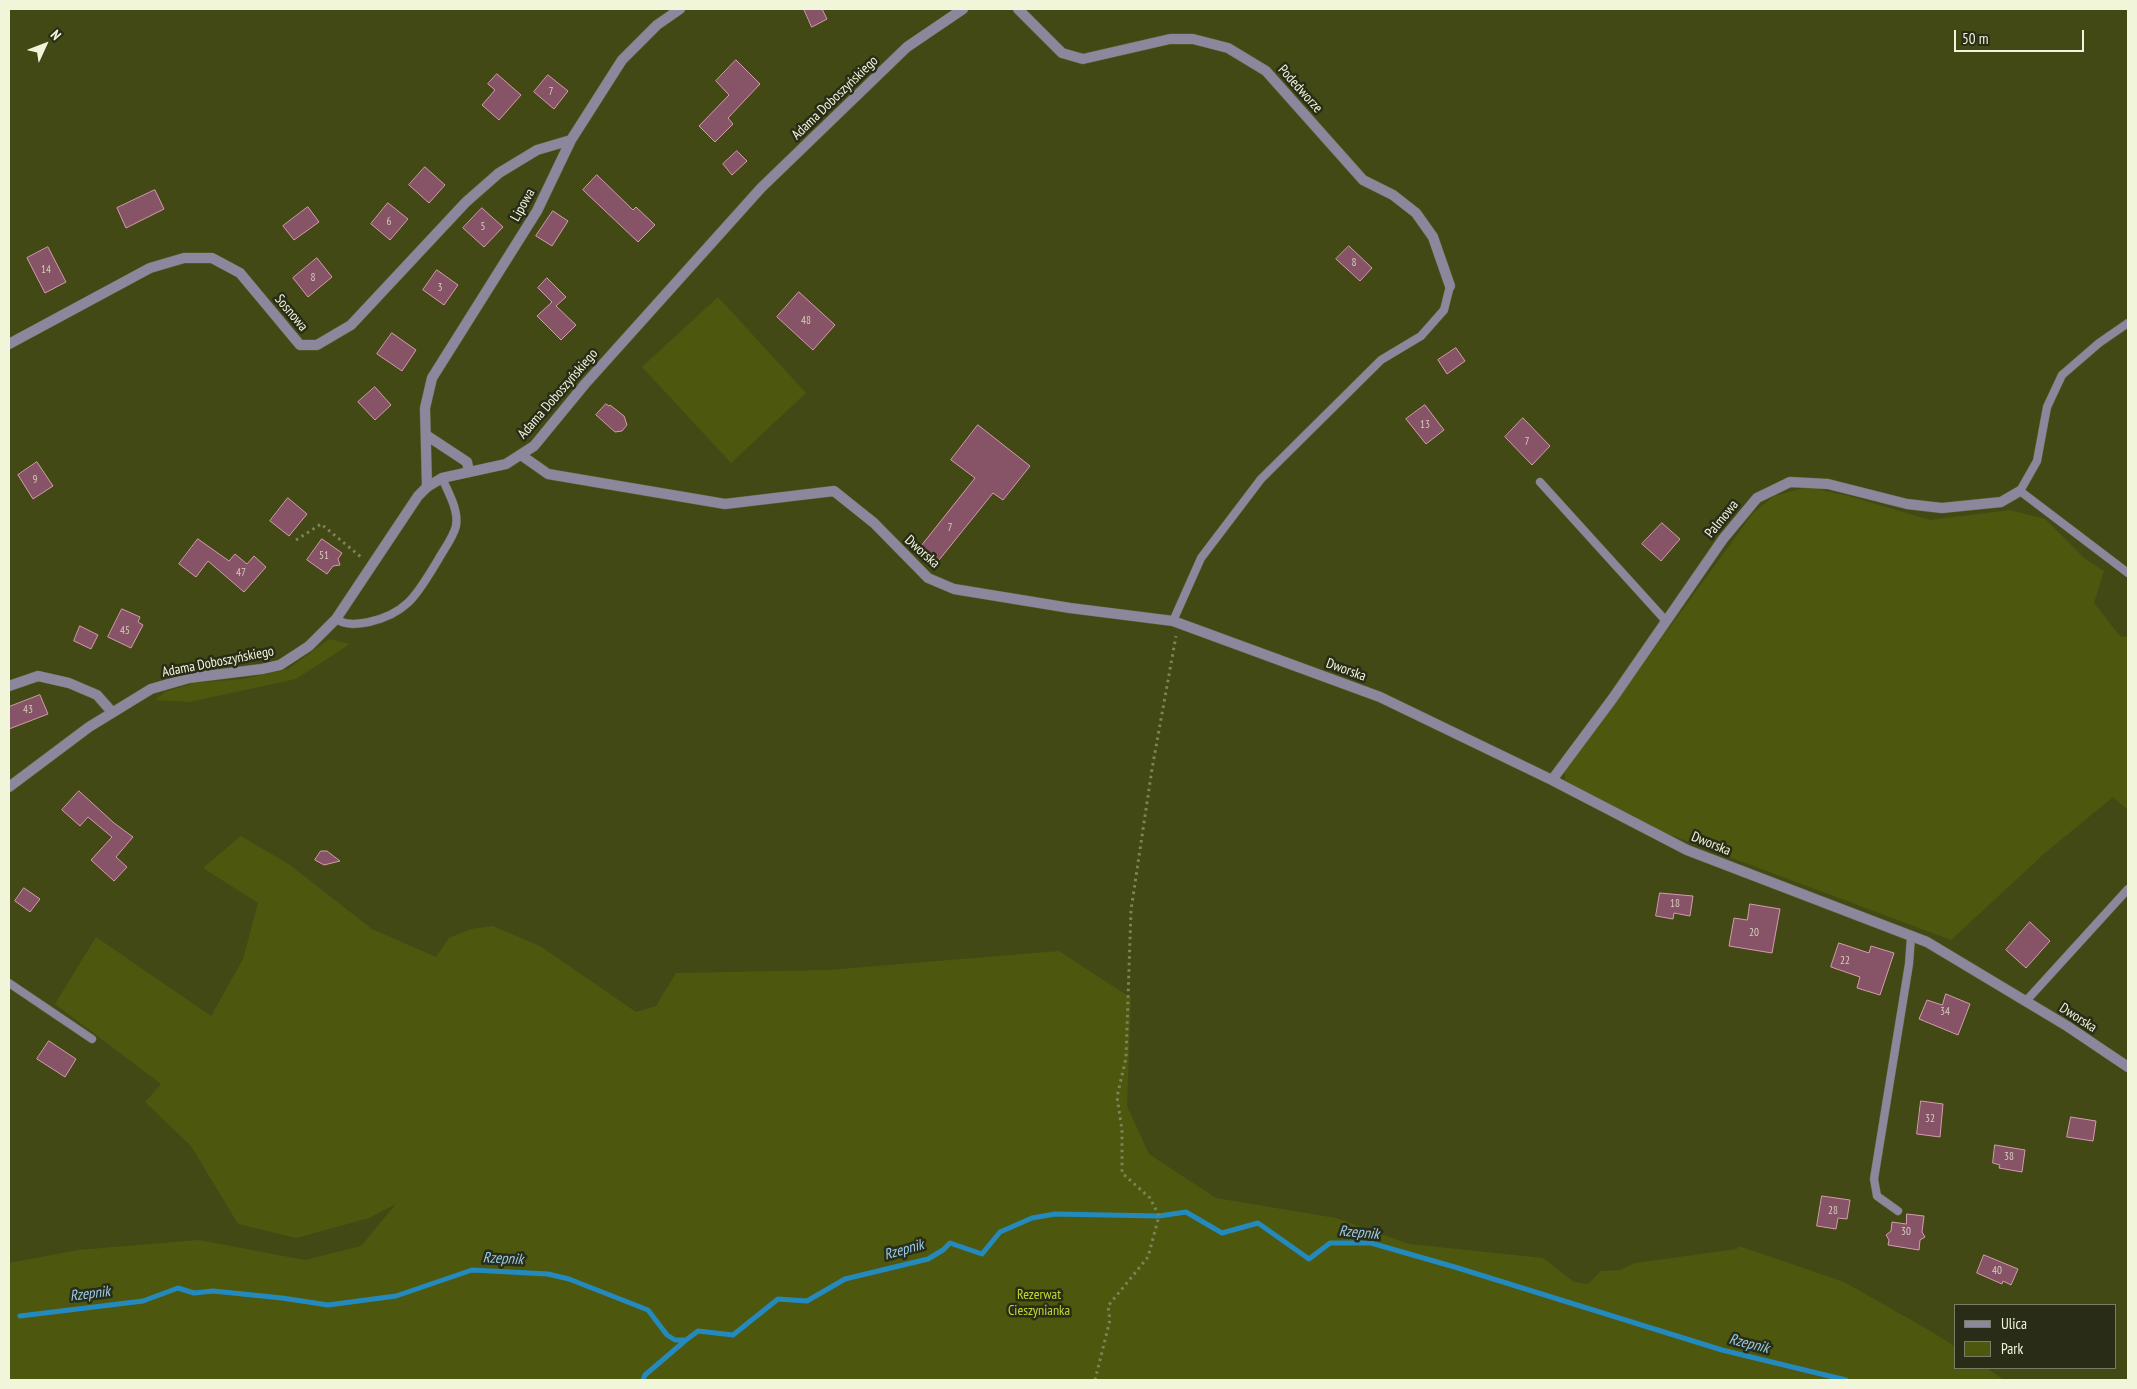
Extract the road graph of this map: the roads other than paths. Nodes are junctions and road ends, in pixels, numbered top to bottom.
1 (680, 9) edge
2 (962, 9) edge
3 (1018, 9) edge
4 (571, 140) junction
5 (1450, 286) joint
6 (2128, 323) edge
7 (9, 344) edge
8 (426, 435) junction
9 (521, 455) junction
10 (470, 471) junction
11 (442, 478) junction
12 (1540, 482) dead end
13 (427, 487) junction
14 (2020, 491) junction
15 (2128, 573) edge
16 (336, 619) junction
17 (1666, 620) junction
18 (1176, 622) junction
19 (9, 686) edge
20 (112, 712) junction
21 (1552, 780) junction
22 (9, 787) edge
23 (2128, 889) edge
24 (1911, 937) junction
25 (9, 983) edge
26 (2026, 1001) junction
27 (92, 1039) dead end
28 (2128, 1068) edge
29 (1898, 1211) dead end

1 - 4 street, Lipowa
2 - 9 street, Adama Doboszyńskiego
3 - 5 street, Podedworze
4 - 7 street, Sosnowa
4 - 8 street, Lipowa
5 - 18 lane
6 - 14 lane
8 - 10 street
8 - 13 street, Lipowa
9 - 10 street, Adama Doboszyńskiego
9 - 18 street, Dworska
10 - 11 street, Adama Doboszyńskiego
11 - 13 street, Adama Doboszyńskiego
11 - 16 lane
12 - 17 lane
13 - 16 street, Adama Doboszyńskiego
14 - 15 lane
14 - 17 street, Palmowa
16 - 20 street, Adama Doboszyńskiego
17 - 21 street, Palmowa
18 - 21 street, Dworska
19 - 20 street
20 - 22 street, Adama Doboszyńskiego
21 - 24 street, Dworska
23 - 26 lane
24 - 26 street, Dworska
24 - 29 lane
25 - 27 lane
26 - 28 street, Dworska

